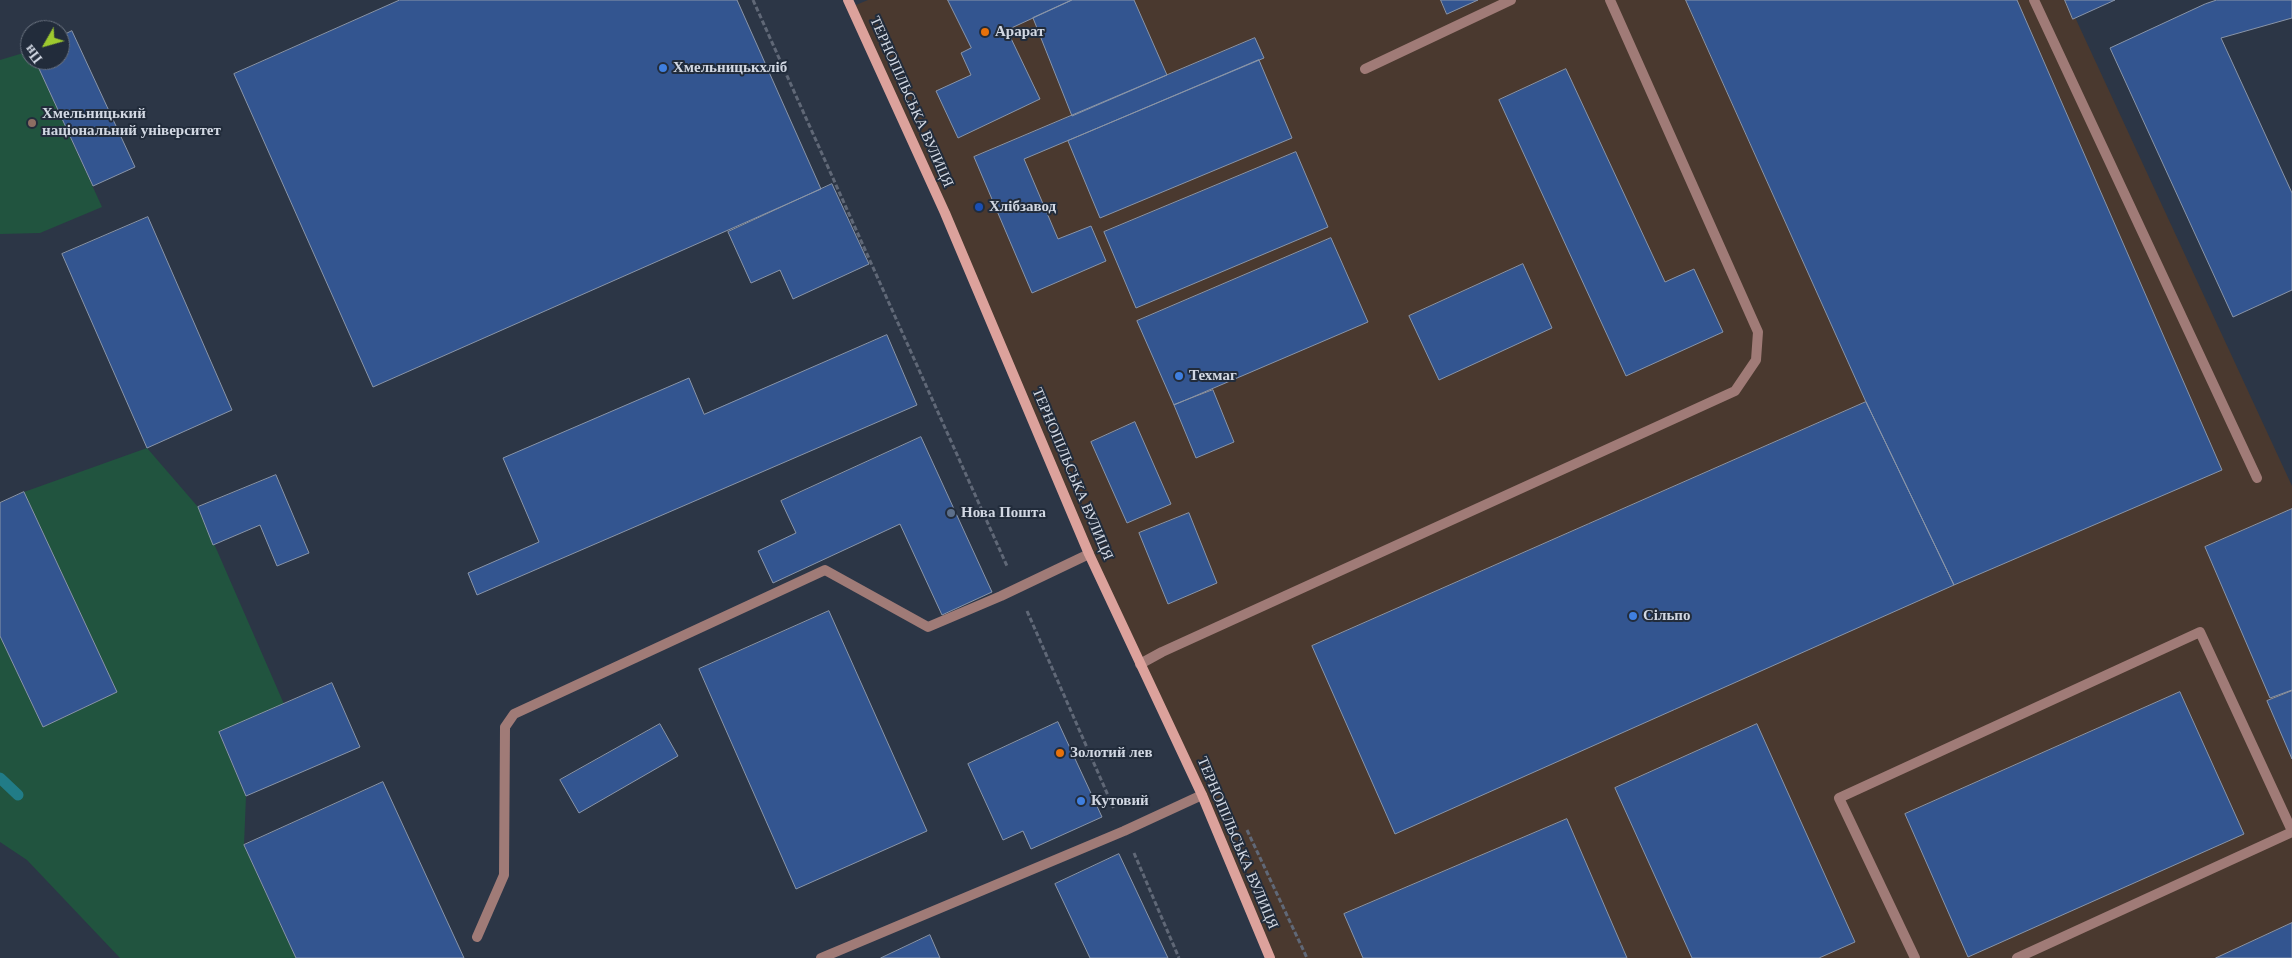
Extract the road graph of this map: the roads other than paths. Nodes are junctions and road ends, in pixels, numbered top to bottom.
1 (848, 0) edge
2 (1511, 0) edge
3 (1610, 0) edge
4 (2034, 0) edge
5 (1365, 69) dead end
6 (2257, 478) dead end
7 (1089, 554) junction
8 (1140, 664) junction
9 (1202, 795) junction
10 (2292, 831) edge
11 (477, 937) dead end
12 (822, 958) edge
13 (1270, 958) edge
14 (1915, 958) edge
15 (2017, 958) edge

1 - 7 main road, ТЕРНОПІЛЬСЬКА ВУЛИЦЯ
2 - 5 street
3 - 8 street
4 - 6 street
7 - 8 main road, ТЕРНОПІЛЬСЬКА ВУЛИЦЯ
7 - 11 street
8 - 9 main road, ТЕРНОПІЛЬСЬКА ВУЛИЦЯ
9 - 12 street
9 - 13 main road, ТЕРНОПІЛЬСЬКА ВУЛИЦЯ
10 - 14 street
10 - 15 street

